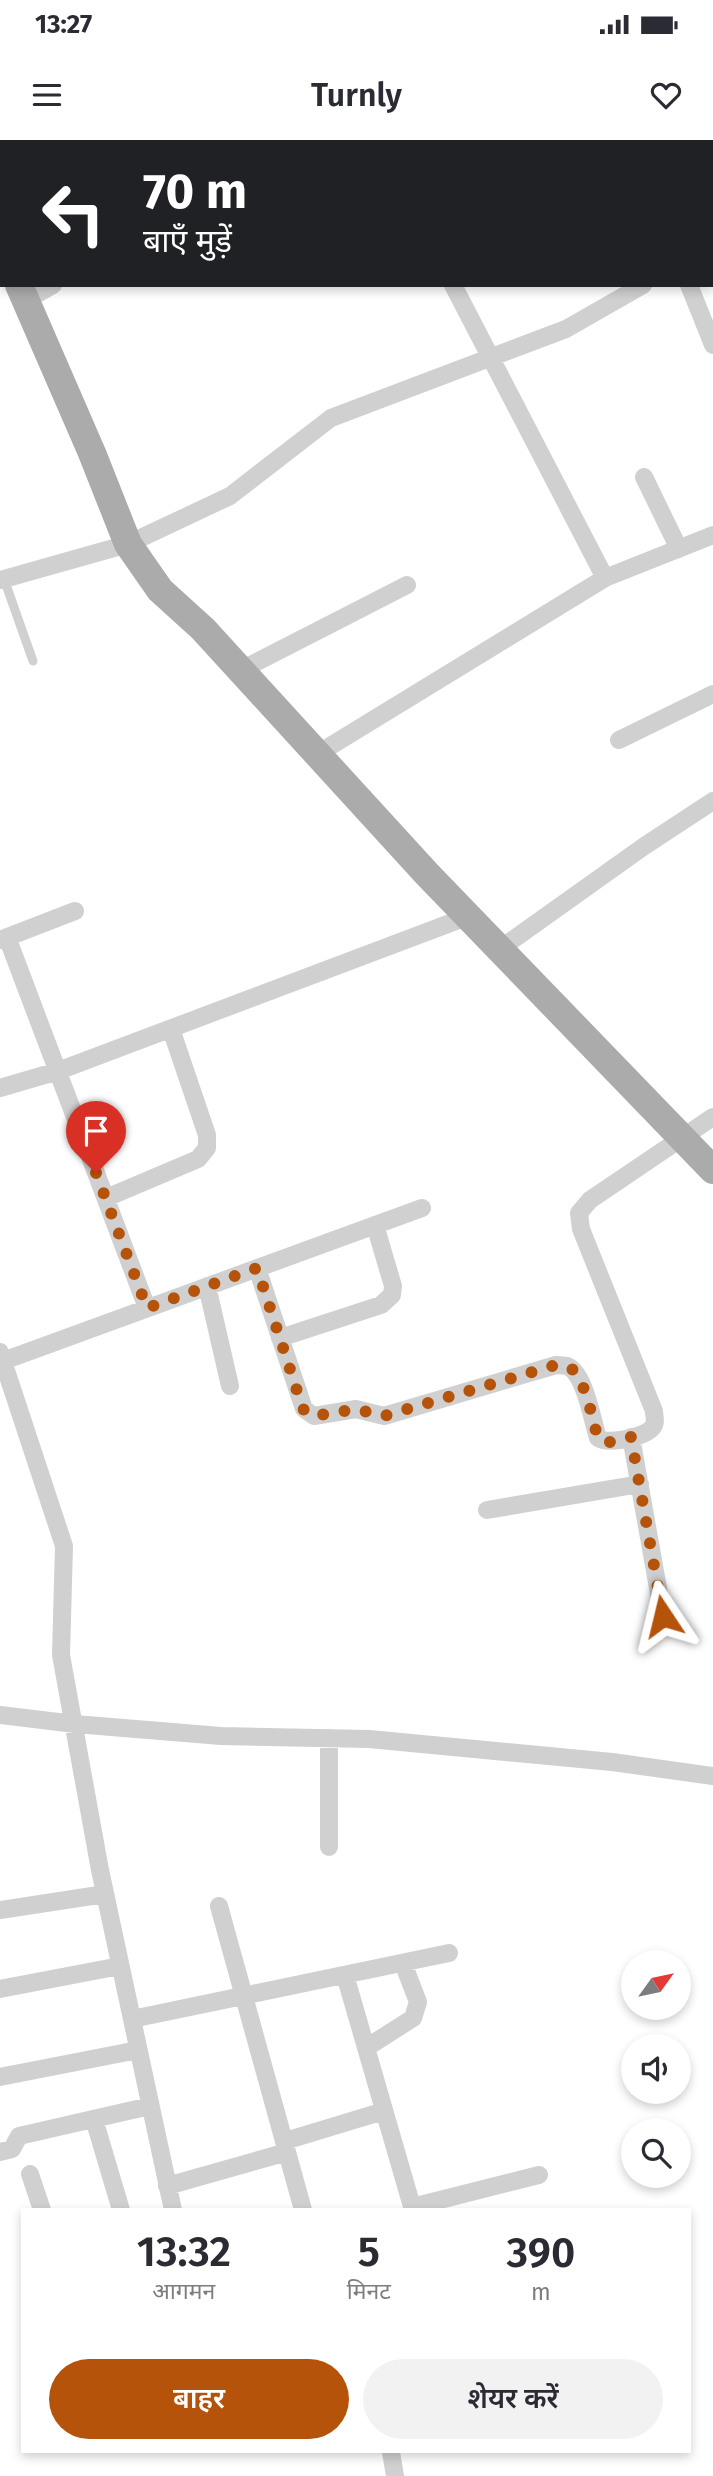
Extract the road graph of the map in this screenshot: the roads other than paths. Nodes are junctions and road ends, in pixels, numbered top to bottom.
1 (45, 287) edge
2 (454, 287) edge
3 (640, 287) edge
4 (691, 287) edge
5 (22, 293) edge
6 (713, 345) edge
7 (491, 356) junction
8 (644, 477) dead end
9 (713, 535) edge
10 (128, 544) junction
11 (679, 549) junction
12 (605, 578) junction
13 (2, 580) edge
14 (407, 585) dead end
15 (33, 661) dead end
16 (241, 670) junction
17 (713, 694) edge
18 (619, 740) dead end
19 (318, 753) junction
20 (713, 801) edge
21 (75, 911) dead end
22 (469, 916) junction
23 (4, 939) edge
24 (500, 949) junction
25 (172, 1029) junction
26 (58, 1071) junction
27 (0, 1088) edge
28 (713, 1116) edge
29 (683, 1138) junction
30 (713, 1170) edge
31 (106, 1198) junction
32 (422, 1208) dead end
33 (375, 1225) junction
34 (257, 1268) junction
35 (207, 1286) junction
36 (147, 1308) junction
37 (280, 1338) junction
38 (2, 1356) edge
39 (230, 1386) dead end
40 (631, 1437) junction
41 (640, 1484) junction
42 (487, 1510) dead end
43 (663, 1616) dead end
44 (0, 1715) edge
45 (75, 1724) junction
46 (329, 1738) junction
47 (713, 1776) edge
48 (329, 1847) dead end
49 (105, 1894) junction
50 (219, 1906) dead end
51 (0, 1910) edge
52 (449, 1953) dead end
53 (403, 1963) junction
54 (120, 1965) junction
55 (345, 1975) junction
56 (0, 1989) edge
57 (244, 1996) junction
58 (132, 2019) junction
59 (366, 2048) junction
60 (138, 2050) junction
61 (0, 2077) edge
62 (150, 2106) junction
63 (384, 2111) junction
64 (94, 2119) junction
65 (286, 2146) junction
66 (0, 2152) edge
67 (30, 2174) dead end
68 (539, 2175) dead end
69 (167, 2186) junction
70 (41, 2208) edge
71 (120, 2208) edge
72 (172, 2208) edge
73 (302, 2208) edge
74 (412, 2208) edge
75 (416, 2208) edge
76 (391, 2453) edge
77 (395, 2476) edge

1 - 5 street
2 - 7 street
3 - 7 street
4 - 6 street
5 - 10 main road
7 - 10 street
7 - 12 street
8 - 11 street
9 - 11 street
10 - 13 street
10 - 16 main road
11 - 12 street
12 - 19 street
13 - 15 lane
14 - 16 street
16 - 19 main road
17 - 18 street
19 - 22 main road
20 - 24 street
21 - 23 street
22 - 24 main road
22 - 25 street
23 - 26 street
24 - 29 main road
25 - 26 street
25 - 31 street
26 - 27 street
26 - 31 street
28 - 29 street
29 - 30 main road
29 - 40 street
31 - 36 street
32 - 33 street
33 - 34 street
33 - 37 street
34 - 35 street
34 - 37 street
35 - 36 street
35 - 39 street
36 - 38 street
37 - 40 street
38 - 45 street
40 - 41 street
41 - 42 street
41 - 43 street
44 - 45 street
45 - 46 street
45 - 49 street
46 - 47 street
46 - 48 street
49 - 51 street
49 - 54 street
50 - 57 street
52 - 53 street
53 - 55 street
53 - 59 street
54 - 56 street
54 - 58 street
55 - 57 street
55 - 59 street
57 - 58 street
57 - 65 street
58 - 60 street
59 - 63 street
60 - 61 street
60 - 62 street
62 - 64 street
62 - 69 street
63 - 65 street
63 - 74 street
64 - 66 street
64 - 71 street
65 - 69 street
65 - 73 street
67 - 70 street
68 - 75 street
69 - 72 street
76 - 77 street

